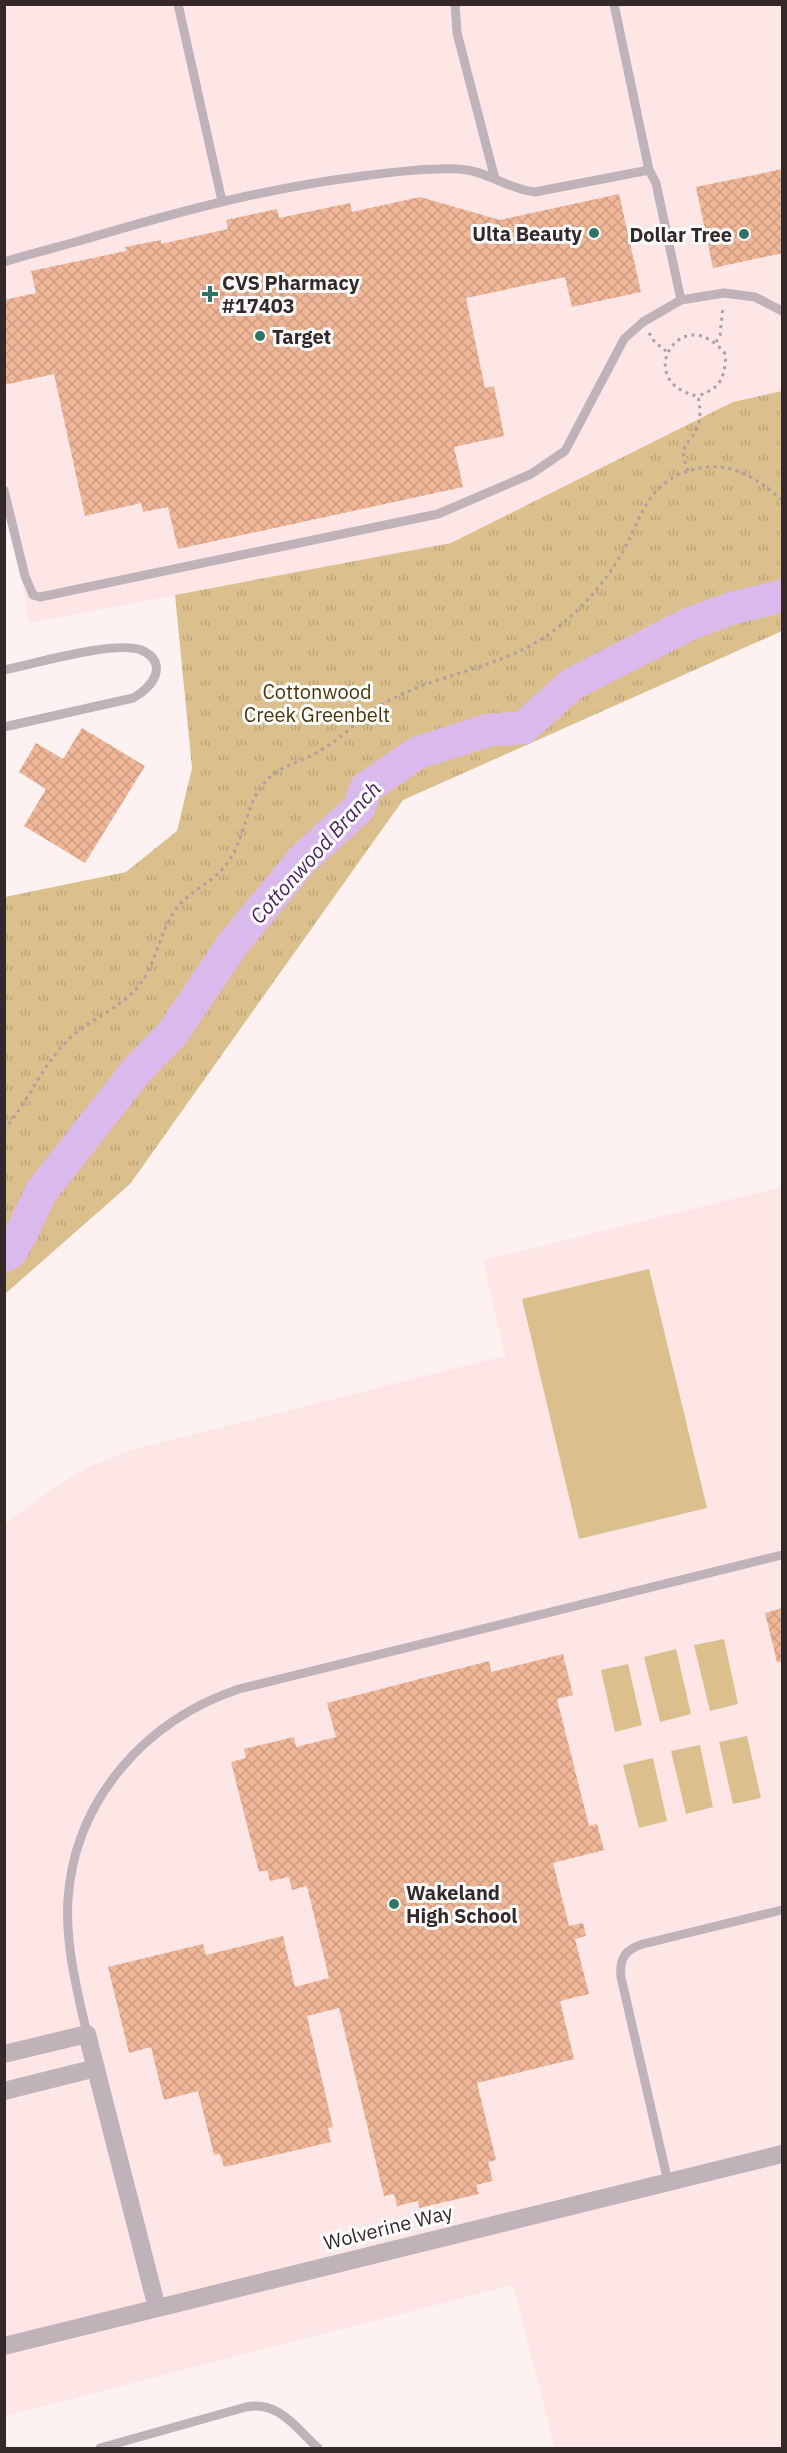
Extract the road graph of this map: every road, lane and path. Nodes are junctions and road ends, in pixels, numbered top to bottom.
1 (178, 4) edge
2 (455, 4) edge
3 (614, 4) edge
4 (649, 170) junction
5 (495, 179) junction
6 (222, 201) junction
7 (4, 262) edge
8 (723, 293) junction
9 (681, 300) junction
10 (783, 311) edge
11 (643, 321) junction
12 (716, 342) junction
13 (666, 351) junction
14 (698, 396) junction
15 (688, 471) junction
16 (4, 490) edge
17 (783, 500) edge
18 (4, 670) edge
19 (4, 727) edge
20 (4, 1130) edge
21 (783, 1556) edge
22 (783, 1910) edge
23 (87, 2034) junction
24 (4, 2054) edge
25 (96, 2068) junction
26 (4, 2091) edge
27 (783, 2154) edge
28 (668, 2182) junction
29 (157, 2308) junction
30 (4, 2346) edge
31 (100, 2448) edge
32 (318, 2448) edge

1 - 6 lane
2 - 5 lane
3 - 4 lane
4 - 5 lane
4 - 9 lane
5 - 6 lane
6 - 7 lane
8 - 9 lane
8 - 10 lane
8 - 12 path
9 - 11 lane
11 - 13 path
11 - 16 lane
12 - 13 path
12 - 14 path
13 - 14 path
14 - 15 path
15 - 17 path
15 - 20 path
18 - 19 lane
21 - 23 lane
22 - 28 lane
23 - 24 street
23 - 25 street
25 - 26 street
25 - 29 street
27 - 28 street, Wolverine Way
28 - 29 street, Wolverine Way
29 - 30 street, Wolverine Way
31 - 32 lane

